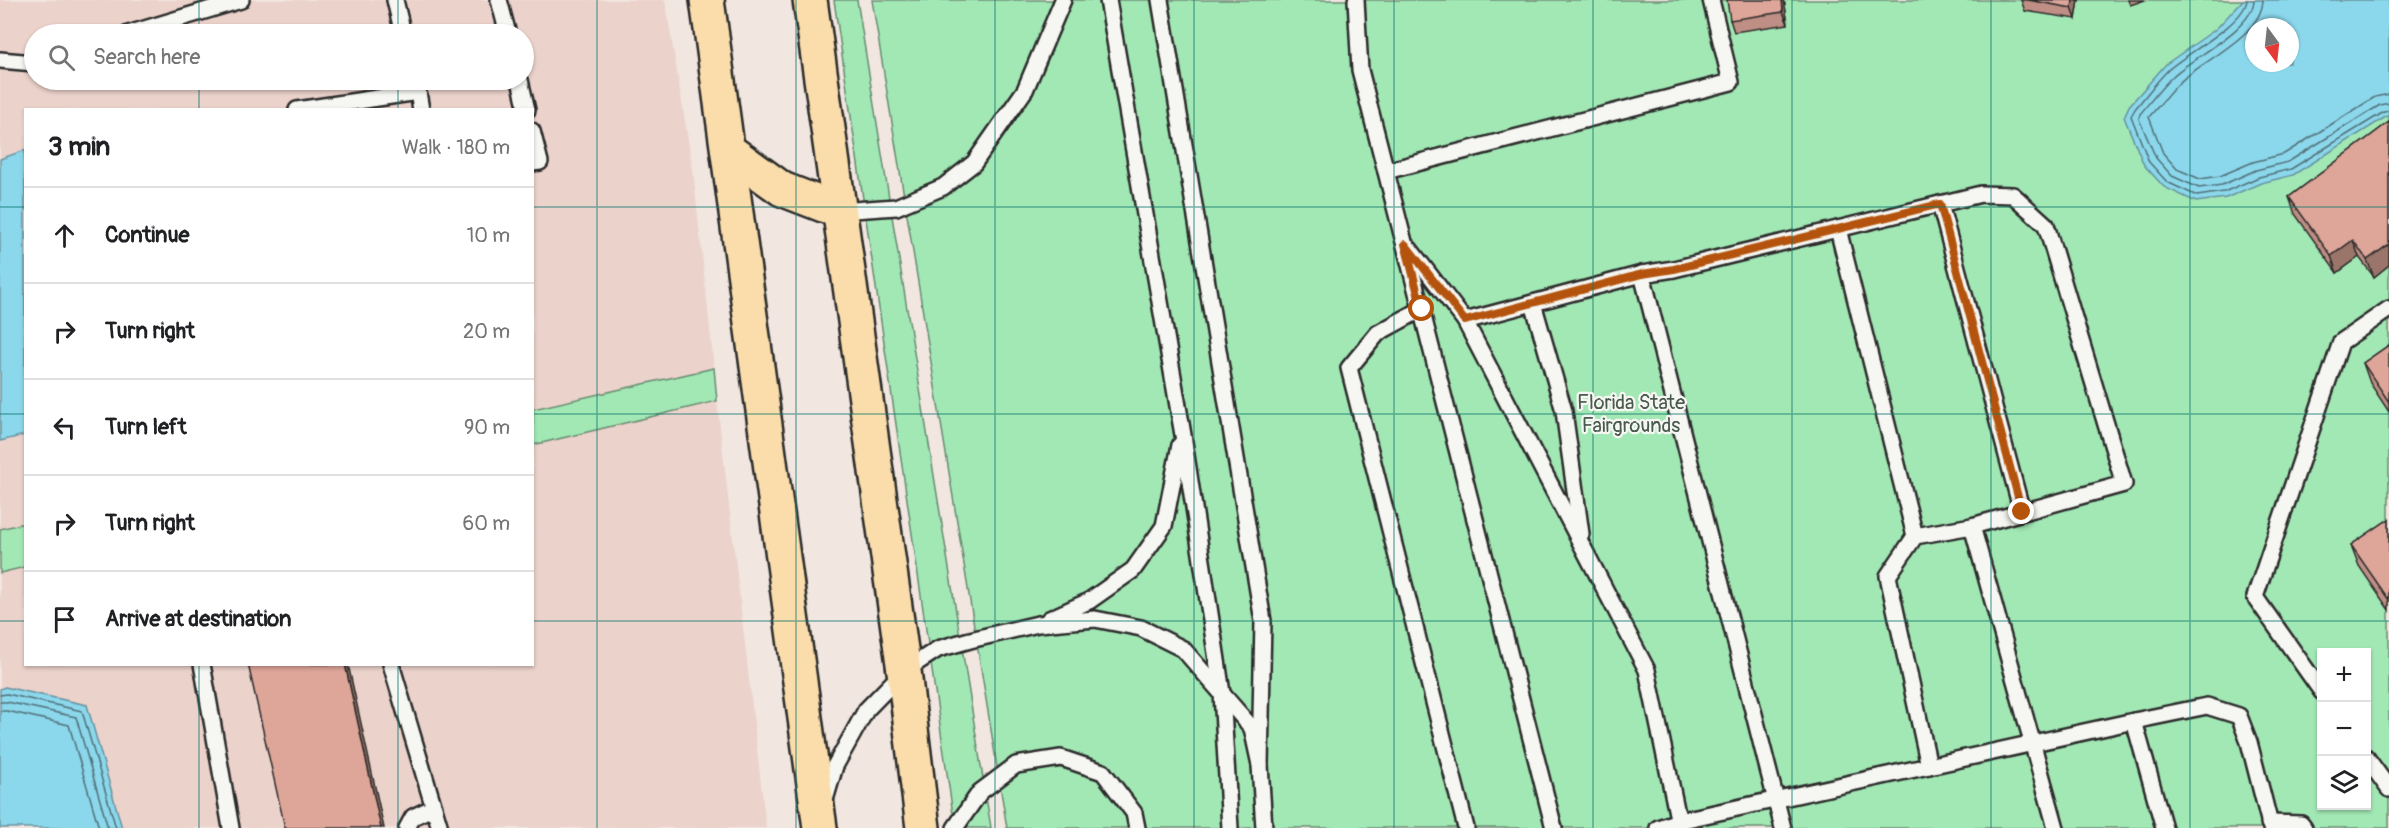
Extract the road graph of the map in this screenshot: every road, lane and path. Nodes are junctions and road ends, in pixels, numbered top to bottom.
1 (241, 0) edge
2 (395, 0) edge
3 (500, 0) edge
4 (707, 0) edge
5 (810, 0) edge
6 (1063, 0) edge
7 (1108, 0) edge
8 (1160, 0) edge
9 (1356, 0) edge
10 (1712, 0) edge
11 (161, 24) edge
12 (401, 24) edge
13 (506, 24) edge
14 (0, 60) edge
15 (24, 62) edge
16 (396, 90) edge
17 (417, 90) edge
18 (522, 90) edge
19 (307, 108) edge
20 (421, 108) edge
21 (527, 108) edge
22 (534, 139) edge
23 (728, 150) junction
24 (534, 163) edge
25 (1386, 171) junction
26 (1940, 204) junction
27 (839, 211) junction
28 (1838, 229) junction
29 (1405, 244) junction
30 (1642, 274) junction
31 (1533, 303) junction
32 (1422, 309) junction
33 (2389, 309) edge
34 (1465, 321) junction
35 (1183, 435) junction
36 (2022, 512) junction
37 (1972, 526) junction
38 (1915, 536) junction
39 (1582, 546) junction
40 (1038, 624) junction
41 (202, 666) edge
42 (392, 666) edge
43 (904, 671) junction
44 (2317, 685) edge
45 (1222, 693) junction
46 (2134, 722) junction
47 (2034, 743) junction
48 (2371, 763) edge
49 (1260, 765) junction
50 (1929, 766) junction
51 (2389, 789) edge
52 (1776, 800) junction
53 (434, 807) junction
54 (820, 823) edge
55 (1679, 825) edge
56 (2270, 826) edge
57 (231, 828) edge
58 (407, 828) edge
59 (440, 828) edge
60 (923, 828) edge
61 (955, 828) edge
62 (1137, 828) edge
63 (1230, 828) edge
64 (1264, 828) edge
65 (1466, 828) edge
66 (1554, 828) edge
67 (1658, 828) edge
68 (1783, 828) edge
69 (2056, 828) edge
70 (2164, 828) edge
71 (2304, 828) edge

1 - 11 lane
2 - 12 lane
3 - 13 lane
4 - 23 main road
5 - 27 main road
6 - 27 lane
7 - 35 lane
8 - 49 lane
9 - 25 lane
10 - 25 lane
14 - 15 lane
16 - 19 lane
17 - 20 lane
18 - 21 lane
22 - 24 lane
23 - 27 main road
23 - 54 main road
25 - 29 lane
26 - 28 lane
26 - 36 lane
26 - 36 lane
27 - 43 main road
28 - 30 lane
28 - 38 lane
29 - 32 lane
29 - 34 lane
30 - 31 lane
30 - 52 lane
31 - 34 lane
31 - 39 lane
32 - 65 lane
32 - 66 lane
33 - 44 lane
34 - 39 lane
35 - 40 lane
35 - 45 lane
36 - 37 lane
37 - 38 lane
37 - 47 lane
38 - 50 lane
39 - 55 lane
40 - 43 lane
40 - 45 lane
41 - 57 lane
42 - 53 lane
43 - 54 lane
43 - 60 main road
45 - 49 lane
45 - 63 lane
46 - 47 lane
46 - 56 lane
46 - 70 lane
47 - 50 lane
47 - 69 lane
48 - 51 lane
49 - 64 lane
50 - 52 lane
52 - 55 lane
52 - 68 lane
53 - 58 lane
53 - 59 lane
55 - 67 lane
56 - 71 lane
61 - 62 lane

